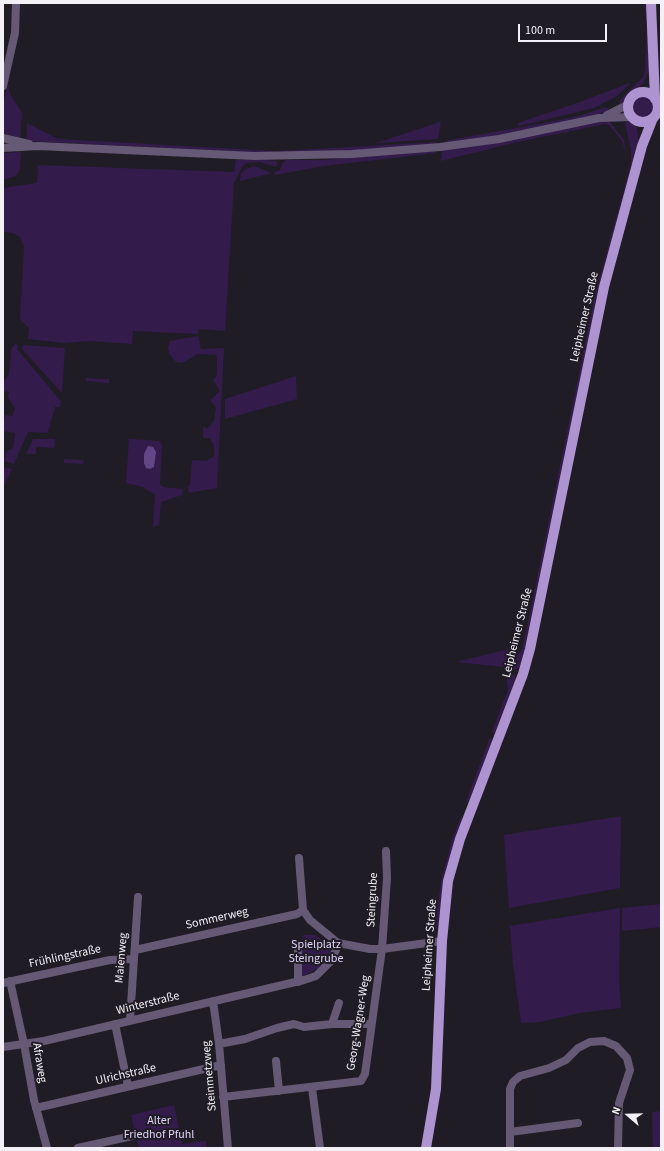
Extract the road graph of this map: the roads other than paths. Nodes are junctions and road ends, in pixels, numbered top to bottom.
1 (16, 3) edge
2 (651, 3) edge
3 (653, 73) junction
4 (3, 86) edge
5 (641, 92) junction
6 (655, 99) junction
7 (628, 104) junction
8 (599, 118) junction
9 (653, 118) junction
10 (634, 119) junction
11 (3, 138) edge
12 (38, 146) junction
13 (642, 146) junction
14 (3, 148) edge
15 (386, 851) dead end
16 (299, 858) dead end
17 (138, 897) dead end
18 (303, 910) junction
19 (442, 942) junction
20 (338, 943) junction
21 (298, 945) dead end
22 (382, 949) junction
23 (135, 950) junction
24 (132, 959) junction
25 (6, 982) edge
26 (298, 982) junction
27 (213, 1001) junction
28 (339, 1002) dead end
29 (130, 1020) junction
30 (115, 1024) junction
31 (332, 1024) junction
32 (371, 1024) junction
33 (24, 1044) junction
34 (219, 1044) junction
35 (3, 1048) edge
36 (276, 1061) dead end
37 (221, 1065) junction
38 (128, 1086) junction
39 (312, 1088) junction
40 (279, 1091) junction
41 (223, 1097) junction
42 (36, 1108) junction
43 (578, 1123) dead end
44 (510, 1132) junction
45 (132, 1136) dead end
46 (47, 1148) edge
47 (78, 1148) edge
48 (228, 1148) edge
49 (320, 1148) edge
50 (426, 1148) edge
51 (510, 1148) edge
52 (618, 1148) edge

1 - 4 street
2 - 3 main road
3 - 5 main road
3 - 6 main road
5 - 6 main road
5 - 7 main road
6 - 9 main road
7 - 8 street
7 - 10 main road
8 - 10 street
8 - 12 street
9 - 10 main road
9 - 13 main road, Leipheimer Straße
10 - 13 main road, Leipheimer Straße
11 - 12 street
12 - 14 street
13 - 19 main road, Leipheimer Straße
15 - 22 street, Steingrube
16 - 18 street
17 - 23 street, Maienweg
18 - 20 street
18 - 23 street, Sommerweg
19 - 22 street
19 - 50 main road, Leipheimer Straße
20 - 22 street
20 - 26 street, Winterstraße
21 - 26 street
22 - 32 street, Georg-Wagner-Weg
23 - 24 street, Maienweg
24 - 25 street, Frühlingstraße
24 - 29 street, Maienweg
25 - 33 street, Afraweg
26 - 27 street, Winterstraße
27 - 29 street, Winterstraße
27 - 34 street, Steinmetzweg
28 - 31 street
29 - 30 street, Winterstraße
30 - 33 street, Winterstraße
30 - 38 street
31 - 32 street
31 - 34 street
32 - 39 street, Georg-Wagner-Weg
33 - 35 street, Winterstraße
33 - 42 street, Afraweg
34 - 37 street, Steinmetzweg
36 - 40 street
37 - 38 street, Ulrichstraße
37 - 41 street, Steinmetzweg
38 - 42 street, Ulrichstraße
39 - 40 street, Georg-Wagner-Weg
39 - 49 street
40 - 41 street, Georg-Wagner-Weg
41 - 48 street, Steinmetzweg
42 - 46 street, Afraweg
43 - 44 street
44 - 51 street
44 - 52 street
45 - 47 street

